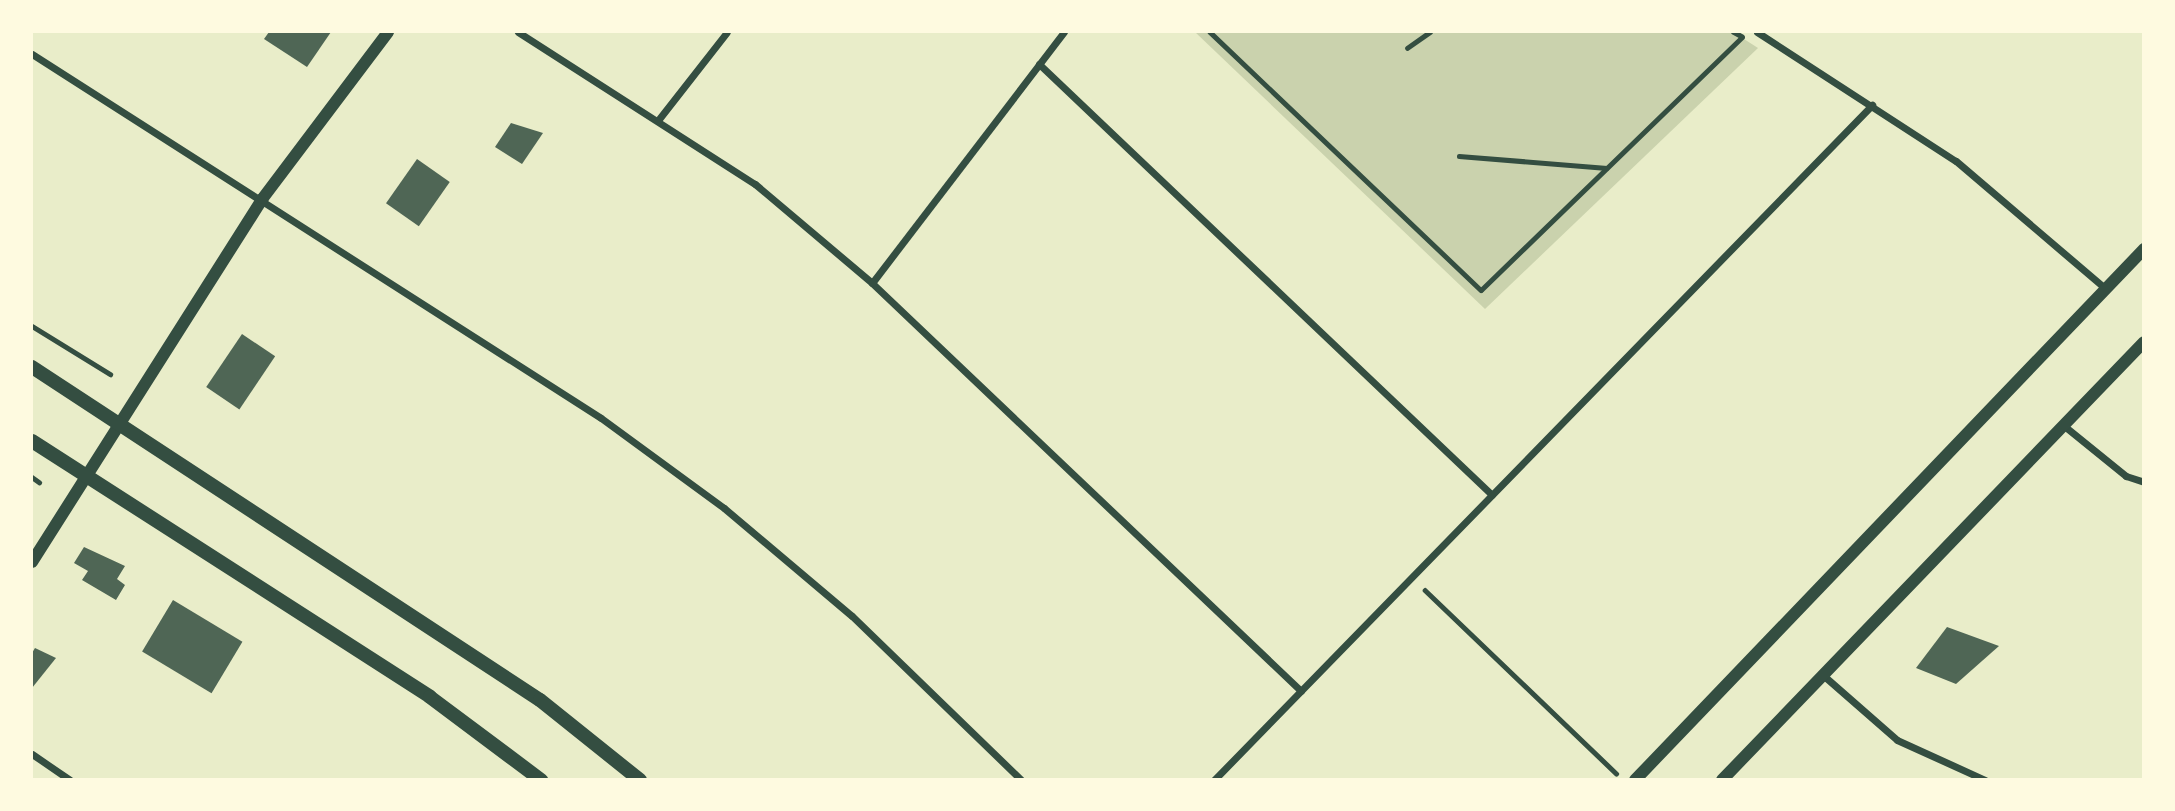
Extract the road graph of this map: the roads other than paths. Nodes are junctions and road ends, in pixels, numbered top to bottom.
1 (388, 32) edge
2 (518, 32) edge
3 (727, 32) edge
4 (1064, 32) edge
5 (1757, 32) edge
6 (32, 54) edge
7 (1039, 64) junction
8 (1871, 105) junction
9 (659, 119) junction
10 (263, 198) junction
11 (2144, 249) edge
12 (872, 283) junction
13 (2106, 289) junction
14 (2144, 342) edge
15 (32, 367) edge
16 (120, 424) junction
17 (2063, 425) junction
18 (32, 441) edge
19 (86, 476) junction
20 (2144, 482) edge
21 (1492, 495) junction
22 (32, 562) edge
23 (1824, 676) junction
24 (1301, 691) junction
25 (32, 754) edge
26 (70, 779) edge
27 (541, 779) edge
28 (640, 779) edge
29 (1021, 779) edge
30 (1214, 779) edge
31 (1635, 779) edge
32 (1723, 779) edge
33 (1985, 779) edge

1 - 10 street
2 - 9 street
3 - 9 street
4 - 7 street
5 - 8 street
6 - 10 street
7 - 12 street
7 - 21 street
8 - 13 street
8 - 21 street
9 - 12 street
10 - 16 street
10 - 29 street
11 - 13 street
12 - 24 street
13 - 31 street
14 - 17 street
15 - 16 main road
16 - 19 street
16 - 28 main road
17 - 20 street
17 - 23 street
18 - 19 main road
19 - 22 street
19 - 27 main road
21 - 24 street
23 - 32 street
23 - 33 street
24 - 30 street
25 - 26 street

